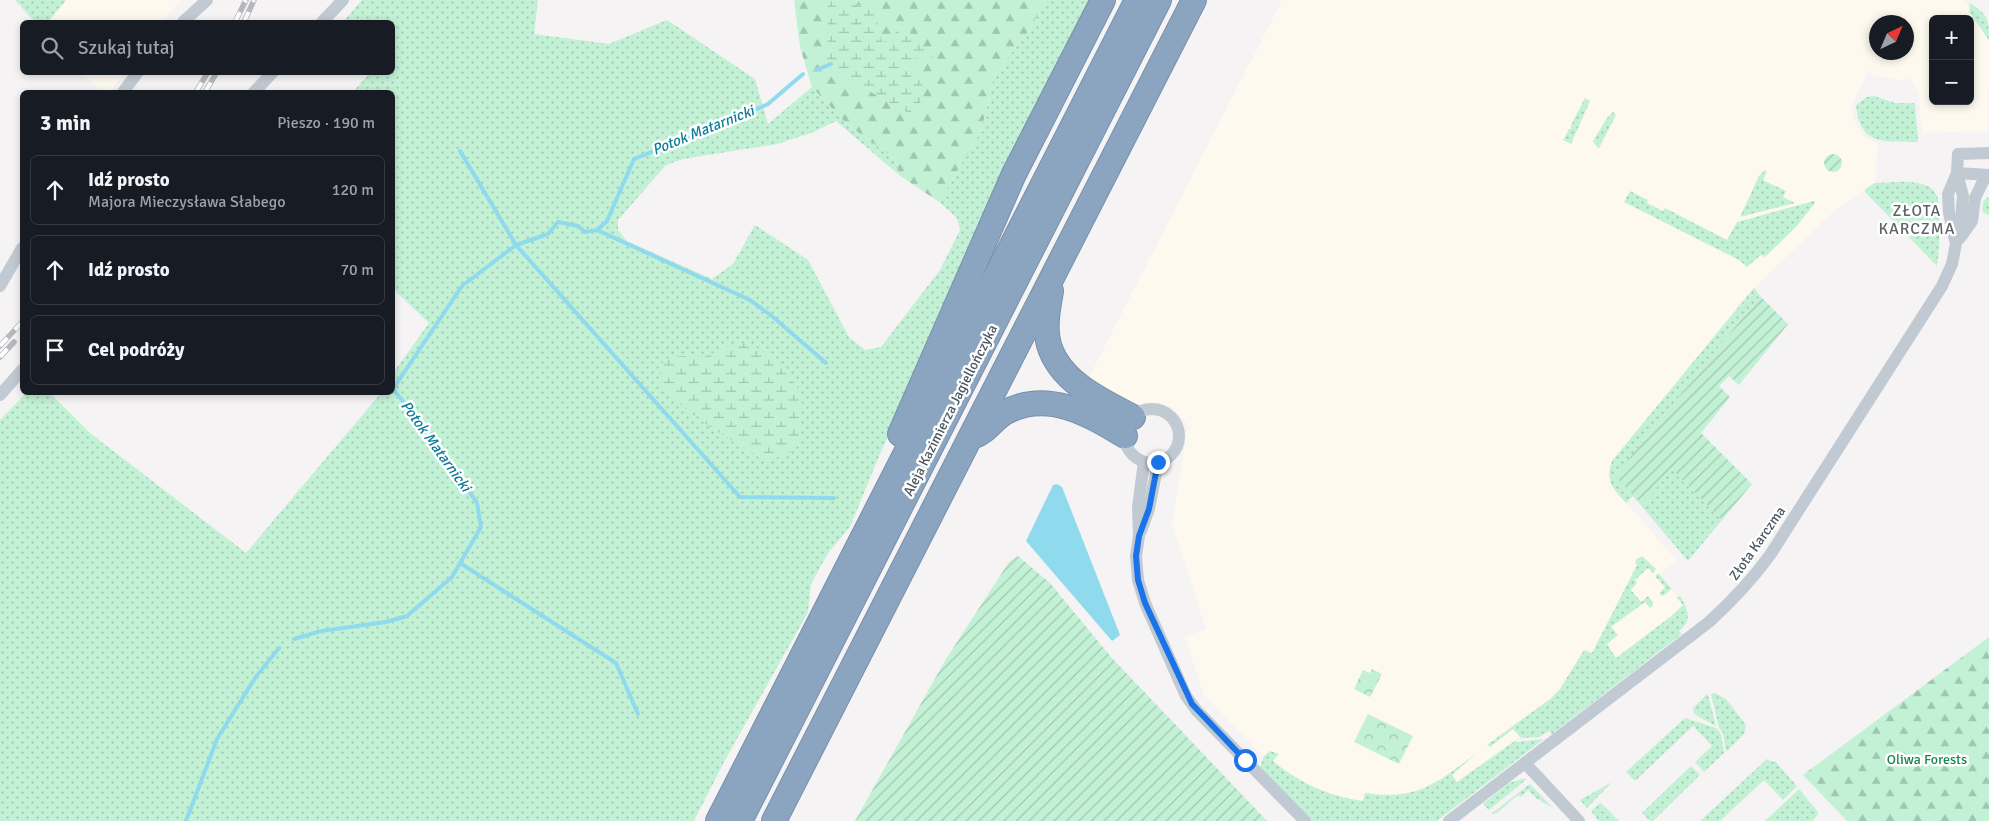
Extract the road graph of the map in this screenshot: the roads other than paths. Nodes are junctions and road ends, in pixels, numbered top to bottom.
1 (207, 0) edge
2 (343, 0) edge
3 (1103, 0) edge
4 (1137, 0) edge
5 (1159, 0) edge
6 (1194, 0) edge
7 (185, 20) edge
8 (324, 20) edge
9 (136, 75) edge
10 (271, 75) edge
11 (124, 90) edge
12 (256, 90) edge
13 (1989, 153) edge
14 (1958, 173) junction
15 (1988, 175) edge
16 (1956, 244) junction
17 (20, 251) edge
18 (1049, 281) junction
19 (0, 286) edge
20 (20, 372) edge
21 (0, 395) edge
22 (1129, 426) junction
23 (970, 438) junction
24 (1144, 462) junction
25 (1158, 462) junction
26 (1139, 536) junction
27 (802, 658) junction
28 (1525, 763) junction
29 (718, 821) edge
30 (740, 821) edge
31 (774, 821) edge
32 (1304, 821) edge
33 (1449, 821) edge
34 (1579, 821) edge

1 - 7 street
2 - 8 street
3 - 27 highway
4 - 27 highway, Aleja Kazimierza Jagiellończyka
5 - 30 highway, Aleja Kazimierza Jagiellończyka
6 - 18 highway
9 - 11 street
10 - 12 street
13 - 14 street, Złota Karczma
14 - 15 street, Złota Karczma
14 - 16 street, Złota Karczma
15 - 16 street, Złota Karczma
16 - 28 street, Złota Karczma
17 - 19 street
18 - 22 highway
18 - 23 highway
20 - 21 street
22 - 23 highway
22 - 24 street
22 - 25 street
23 - 31 highway
24 - 25 street
24 - 26 street
25 - 26 street
26 - 32 street
27 - 29 highway, Aleja Kazimierza Jagiellończyka
28 - 33 street, Złota Karczma
28 - 34 street

